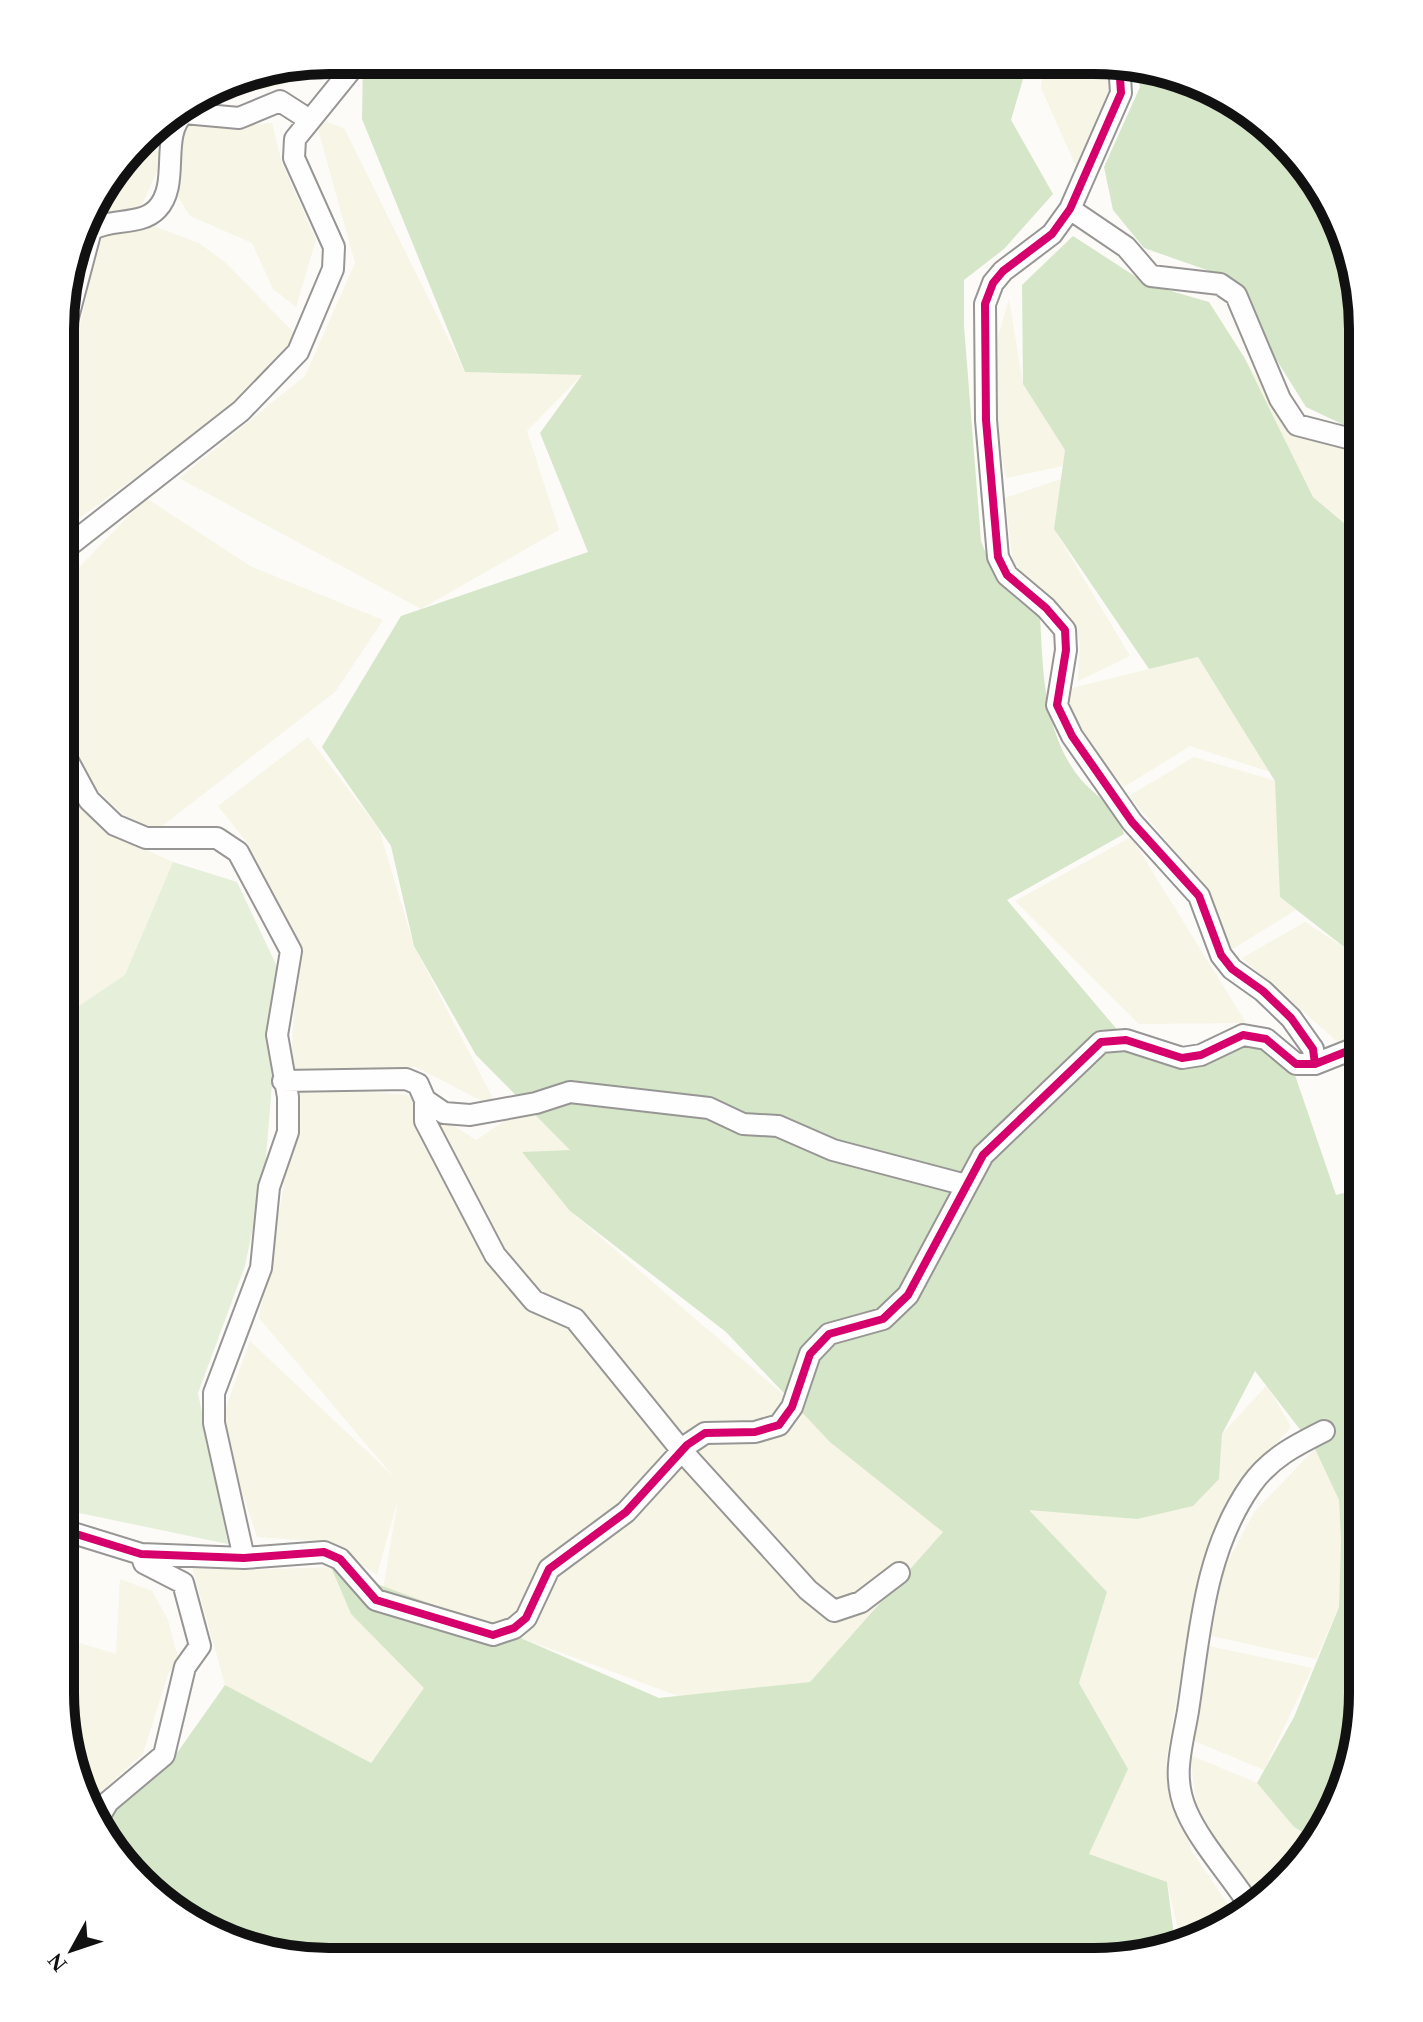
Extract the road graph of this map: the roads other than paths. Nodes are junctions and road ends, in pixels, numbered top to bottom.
1 (346, 75) edge
2 (1120, 76) edge
3 (192, 114) edge
4 (308, 119) junction
5 (180, 123) edge
6 (1070, 209) junction
7 (94, 228) edge
8 (1349, 438) edge
9 (74, 538) edge
10 (74, 772) edge
11 (1348, 1051) edge
12 (1315, 1064) junction
13 (283, 1081) junction
14 (425, 1100) junction
15 (966, 1185) junction
16 (1324, 1431) dead end
17 (682, 1451) junction
18 (74, 1533) edge
19 (141, 1554) junction
20 (244, 1558) junction
21 (899, 1573) dead end
22 (103, 1811) edge
23 (1245, 1898) edge

1 - 4 street
2 - 6 street
3 - 4 street
4 - 9 street
5 - 7 street
6 - 8 street
6 - 12 street
10 - 13 street
11 - 12 street
12 - 15 street
13 - 14 street
13 - 20 street
14 - 15 street
14 - 17 street
15 - 17 street
16 - 23 street
17 - 20 street
17 - 21 street
18 - 19 street
19 - 20 street
19 - 22 street

